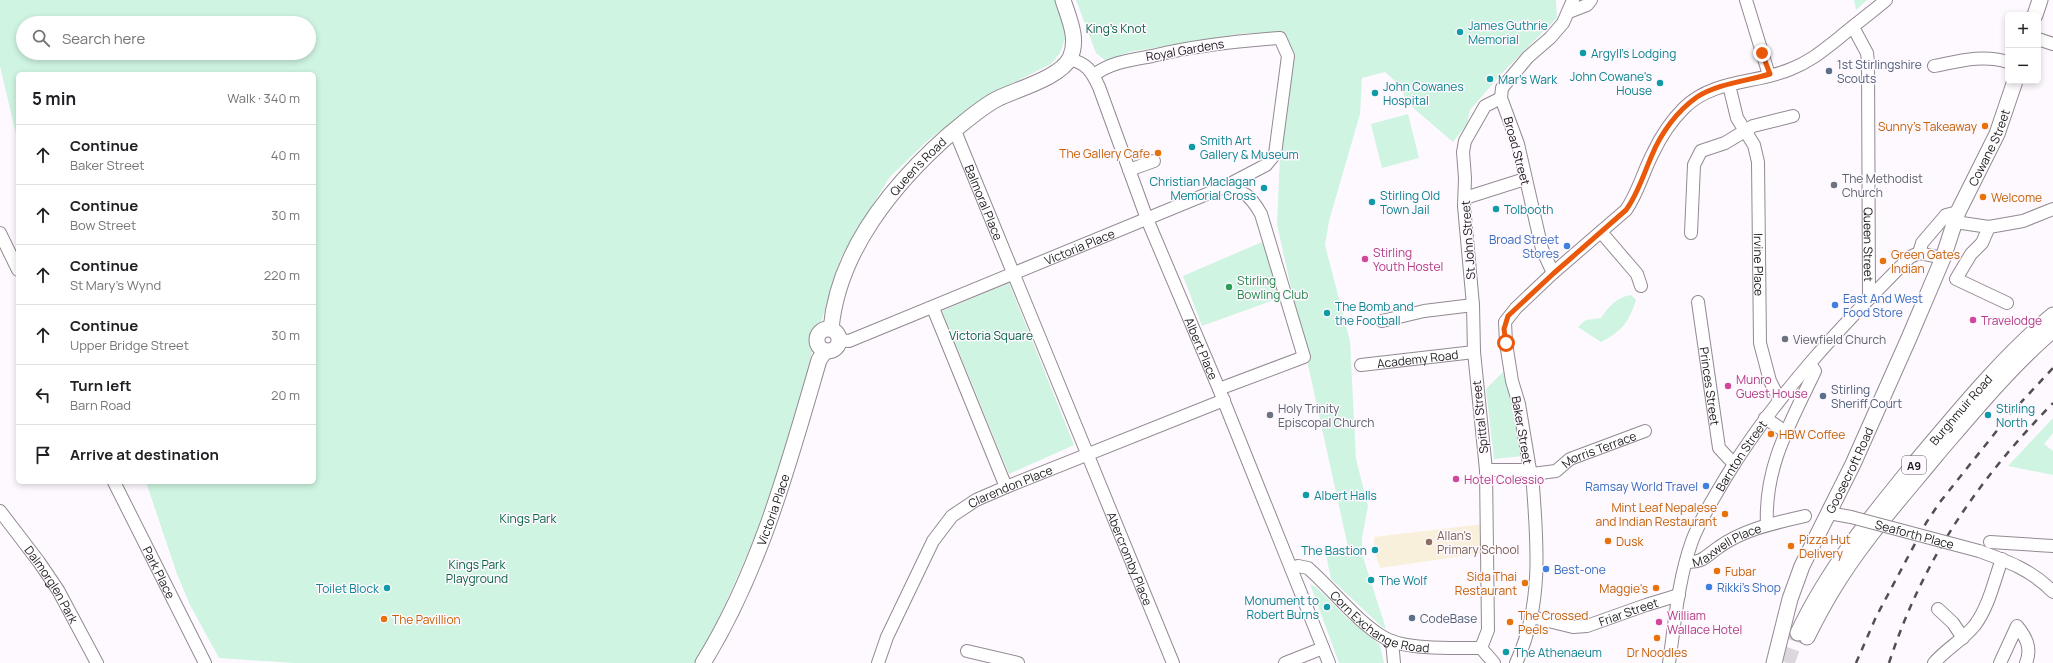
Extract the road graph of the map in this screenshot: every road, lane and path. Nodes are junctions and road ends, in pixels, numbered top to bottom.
1 (1063, 0) edge
2 (1591, 0) edge
3 (1746, 0) edge
4 (1886, 0) edge
5 (2040, 0) edge
6 (1571, 6) edge
7 (2036, 12) edge
8 (1852, 27) junction
9 (1280, 38) joint
10 (2041, 40) edge
11 (2053, 44) edge
12 (1070, 59) junction
13 (2005, 61) edge
14 (1934, 66) dead end
15 (1770, 74) junction
16 (1094, 75) junction
17 (2014, 84) edge
18 (1729, 85) junction
19 (1502, 98) junction
20 (1794, 116) dead end
21 (955, 130) junction
22 (1744, 131) junction
23 (1154, 161) dead end
24 (1129, 170) junction
25 (1525, 179) junction
26 (1224, 188) junction
27 (1465, 198) junction
28 (2053, 209) edge
29 (1957, 217) junction
30 (1147, 219) junction
31 (1989, 227) junction
32 (1601, 232) junction
33 (0, 233) edge
34 (1691, 233) dead end
35 (1919, 253) junction
36 (1943, 258) junction
37 (16, 266) edge
38 (1554, 273) junction
39 (1012, 274) junction
40 (1641, 286) dead end
41 (1869, 297) junction
42 (1698, 302) dead end
43 (2007, 303) dead end
44 (1473, 305) junction
45 (933, 308) junction
46 (2053, 315) edge
47 (1382, 321) dead end
48 (2053, 330) edge
49 (835, 335) junction
50 (1474, 352) junction
51 (1361, 365) dead end
52 (1812, 367) junction
53 (1222, 395) junction
54 (1779, 399) junction
55 (1764, 418) junction
56 (1645, 431) dead end
57 (1786, 432) junction
58 (1087, 453) junction
59 (1734, 464) junction
60 (1486, 470) junction
61 (1531, 472) junction
62 (115, 484) edge
63 (1006, 487) junction
64 (0, 511) edge
65 (1829, 512) junction
66 (1805, 516) dead end
67 (1767, 525) junction
68 (1990, 542) dead end
69 (2053, 546) edge
70 (2002, 559) junction
71 (1687, 562) junction
72 (1291, 568) junction
73 (2053, 592) edge
74 (1679, 595) junction
75 (1938, 609) dead end
76 (1532, 617) junction
77 (1963, 638) junction
78 (1392, 641) junction
79 (1323, 648) junction
80 (1481, 648) junction
81 (1945, 650) junction
82 (967, 651) dead end
83 (97, 663) edge
84 (205, 663) edge
85 (703, 663) edge
86 (878, 663) edge
87 (1018, 663) edge
88 (1173, 663) edge
89 (1285, 663) edge
90 (1329, 663) edge
91 (1394, 663) edge
92 (1494, 663) edge
93 (1516, 663) edge
94 (1669, 663) edge
95 (1774, 663) edge
96 (1934, 663) edge
97 (1947, 663) edge
98 (2000, 663) edge
99 (2026, 663) edge

1 - 12 main road
2 - 6 street
3 - 15 street
4 - 8 street, Baker Street
5 - 7 main road
6 - 19 street
8 - 15 street, Baker Street
8 - 41 street, Queen Street
9 - 16 street, Royal Gardens
9 - 26 street, Victoria Place
10 - 11 street
12 - 16 street, Albert Place
12 - 21 main road, Queen's Road
13 - 14 street
15 - 18 street, Baker Street
16 - 24 street, Albert Place
17 - 29 main road, Cowane Street
18 - 22 street, Irvine Place
18 - 32 street, Baker Street
19 - 25 street, Broad Street
19 - 27 street, St John Street
20 - 22 street
21 - 39 street, Balmoral Place
21 - 49 main road, Queen's Road
22 - 34 street
22 - 54 street, Irvine Place
23 - 24 street
24 - 30 street, Albert Place
25 - 27 street
25 - 38 street, Broad Street
26 - 30 street, Victoria Place
26 - 53 street, Clarendon Place
27 - 44 street, St John Street
28 - 31 street
29 - 31 street
29 - 35 street
29 - 36 main road, Cowane Street
30 - 39 street, Victoria Place
30 - 53 street, Albert Place
31 - 43 street
32 - 38 street, Baker Street
32 - 40 street
33 - 37 street
35 - 36 street
35 - 41 street
36 - 65 main road, Goosecroft Road
38 - 61 street, Baker Street
39 - 45 street
39 - 58 street
41 - 52 street, Barnton Street
42 - 59 street, Princes Street
44 - 47 street
44 - 50 street, St John Street
45 - 49 street
45 - 63 street
46 - 48 main road, Burghmuir Road / A9
49 - 85 main road, Victoria Place
50 - 51 street, Academy Road
50 - 60 street, Spittal Street
52 - 54 street, Barnton Street
52 - 57 street
53 - 58 street, Clarendon Place
53 - 72 street, Albert Place
54 - 55 street, Barnton Street
55 - 57 street
55 - 59 street, Barnton Street
56 - 61 street, Morris Terrace
57 - 67 street
58 - 63 street, Clarendon Place
58 - 88 street, Abercromby Place
59 - 71 street, Barnton Street
60 - 61 street, Morris Terrace
60 - 80 street, Spittal Street
61 - 76 street, Baker Street
62 - 84 street, Park Place
63 - 86 street, Clarendon Place
64 - 83 street, Dalmorglen Park
65 - 70 street, Seaforth Place, bridge
65 - 95 main road, Goosecroft Road
66 - 67 street
67 - 71 street, Maxwell Place
68 - 69 street
70 - 73 street, Seaforth Place
70 - 77 street
71 - 74 street, Barnton Street
72 - 78 street, Corn Exchange Road
72 - 79 street, Albert Place
74 - 76 street, Friar Street
74 - 94 street, Barnton Street
75 - 77 street
76 - 93 street, Baker Street
77 - 81 street
78 - 80 street, Corn Exchange Road
78 - 91 street
79 - 89 street
79 - 90 street, Albert Place
80 - 92 street
81 - 96 street
81 - 97 street
82 - 87 street
98 - 99 street

